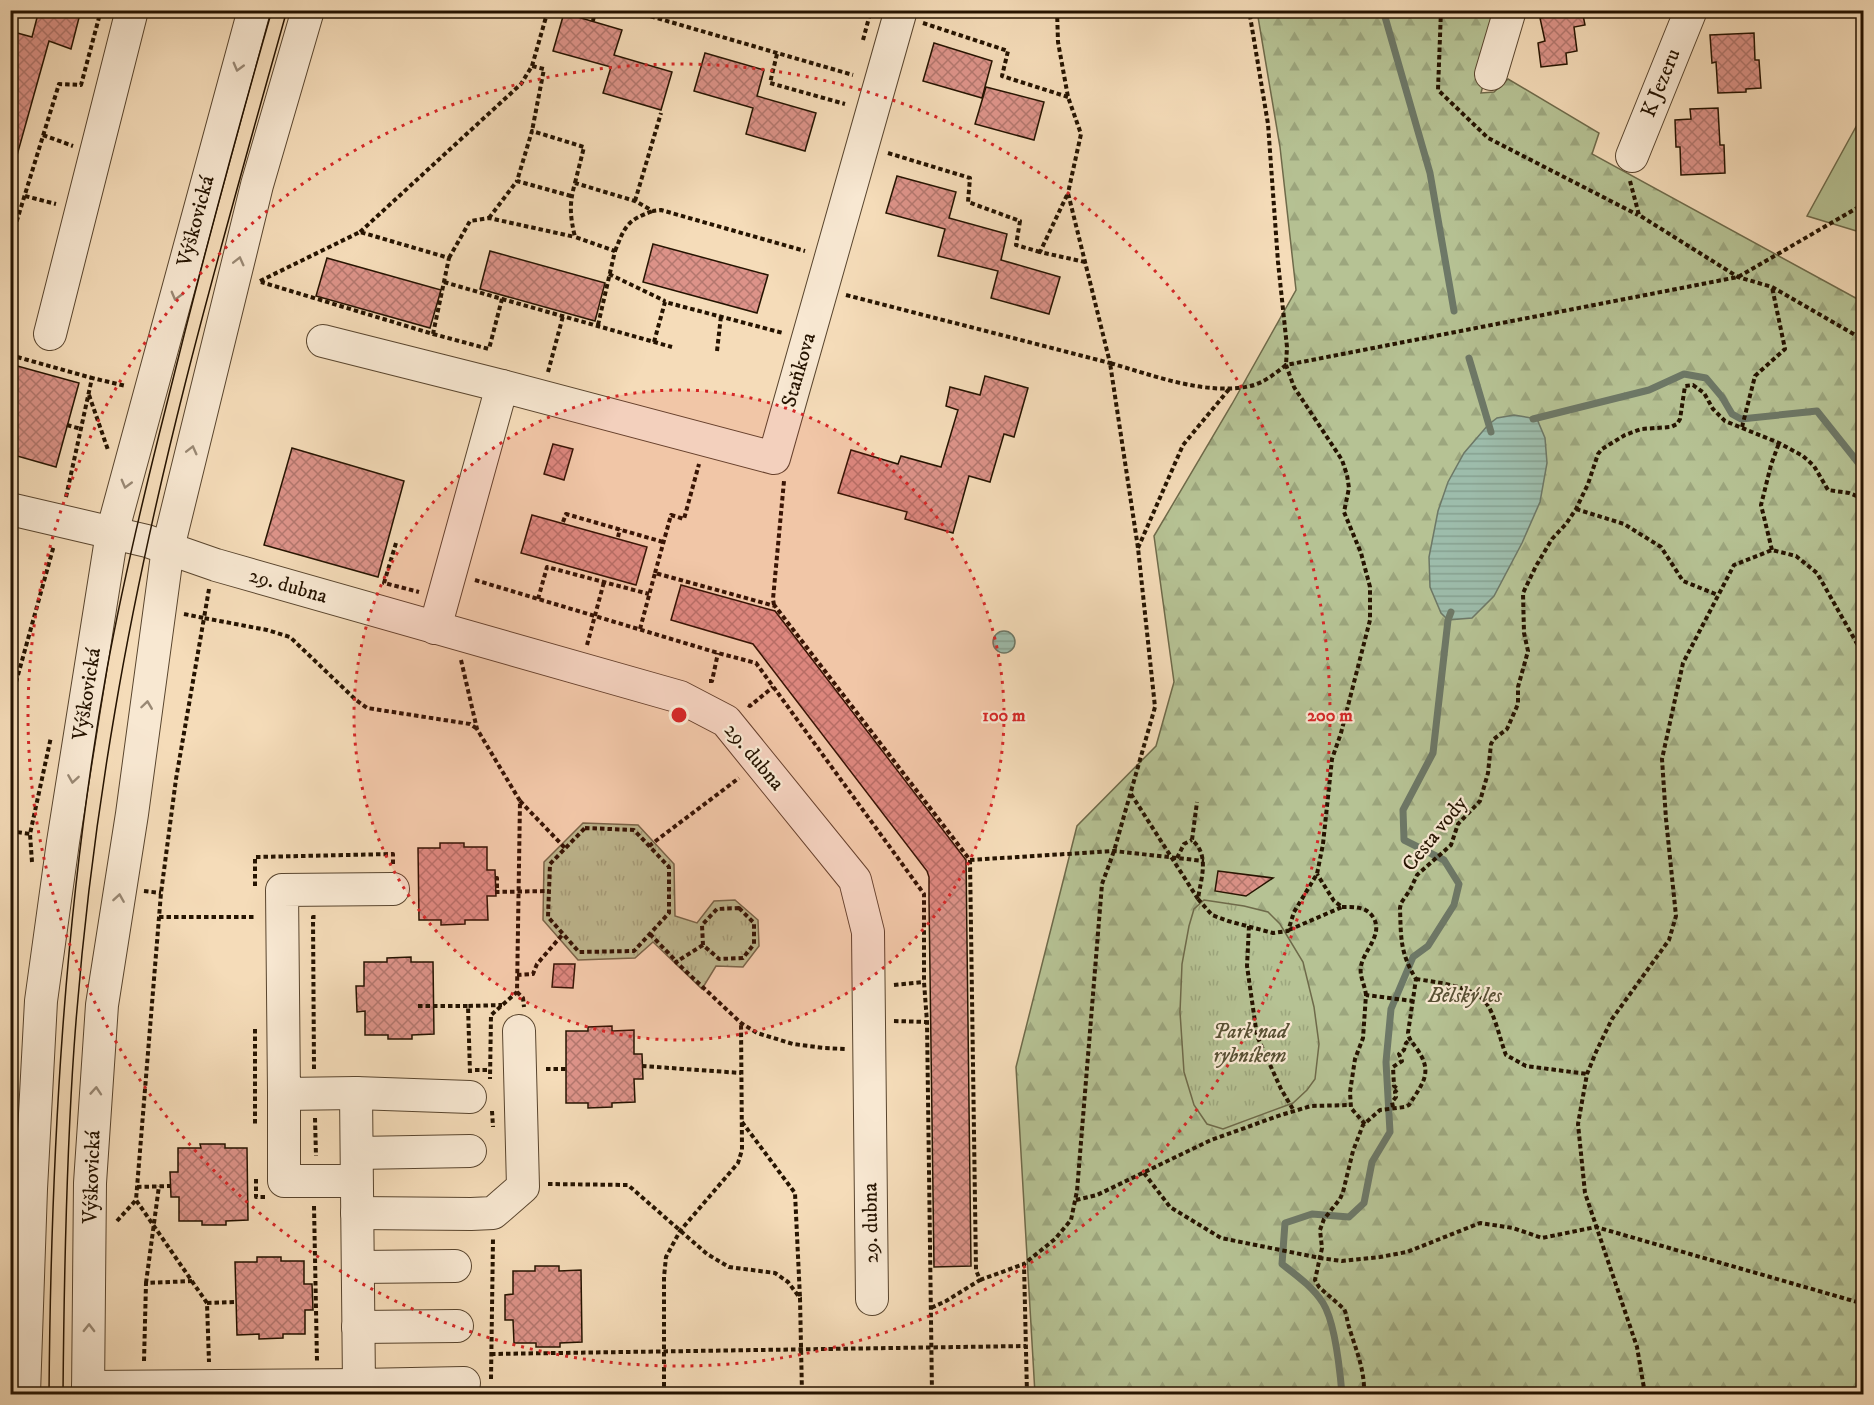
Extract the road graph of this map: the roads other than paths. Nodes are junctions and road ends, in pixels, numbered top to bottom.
1 (132, 10) edge
2 (254, 10) edge
3 (308, 10) edge
4 (1510, 10) edge
5 (1690, 10) edge
6 (907, 15) edge
7 (1491, 74) dead end
8 (1632, 156) road end
9 (50, 334) dead end
10 (323, 341) dead end
11 (502, 386) junction
12 (10, 509) edge
13 (112, 534) junction
14 (158, 545) junction
15 (447, 631) junction
16 (393, 889) dead end
17 (519, 1031) dead end
18 (480, 1087) road end
19 (356, 1093) junction
20 (284, 1094) junction
21 (482, 1141) road end
22 (357, 1167) junction
23 (357, 1213) junction
24 (455, 1266) dead end
25 (358, 1267) junction
26 (872, 1299) dead end
27 (457, 1326) dead end
28 (358, 1327) junction
29 (359, 1384) junction
30 (478, 1384) road end
31 (220, 1389) edge
32 (425, 1389) edge
33 (88, 1391) edge
34 (24, 1395) edge

1 - 9 street
2 -> 13 street, Výškovická
14 -> 3 street, Výškovická
4 - 7 street
5 - 8 street, K Jezeru
6 - 11 street, Staňkova
10 - 11 street, Staňkova
11 - 15 street
12 - 13 street, 29. dubna
13 - 14 street, 29. dubna
13 -> 34 street, Výškovická
14 - 15 street, 29. dubna
33 -> 14 street, Výškovická
15 - 26 street, 29. dubna
16 - 20 street
17 - 23 street
18 - 19 street
19 - 20 street
19 - 22 street
20 - 22 street
21 - 22 street
22 - 23 street
23 - 25 street
24 - 25 street
25 - 28 street
27 - 28 street
28 - 29 street
29 - 31 street
29 - 32 street
30 - 32 street
31 - 33 street

